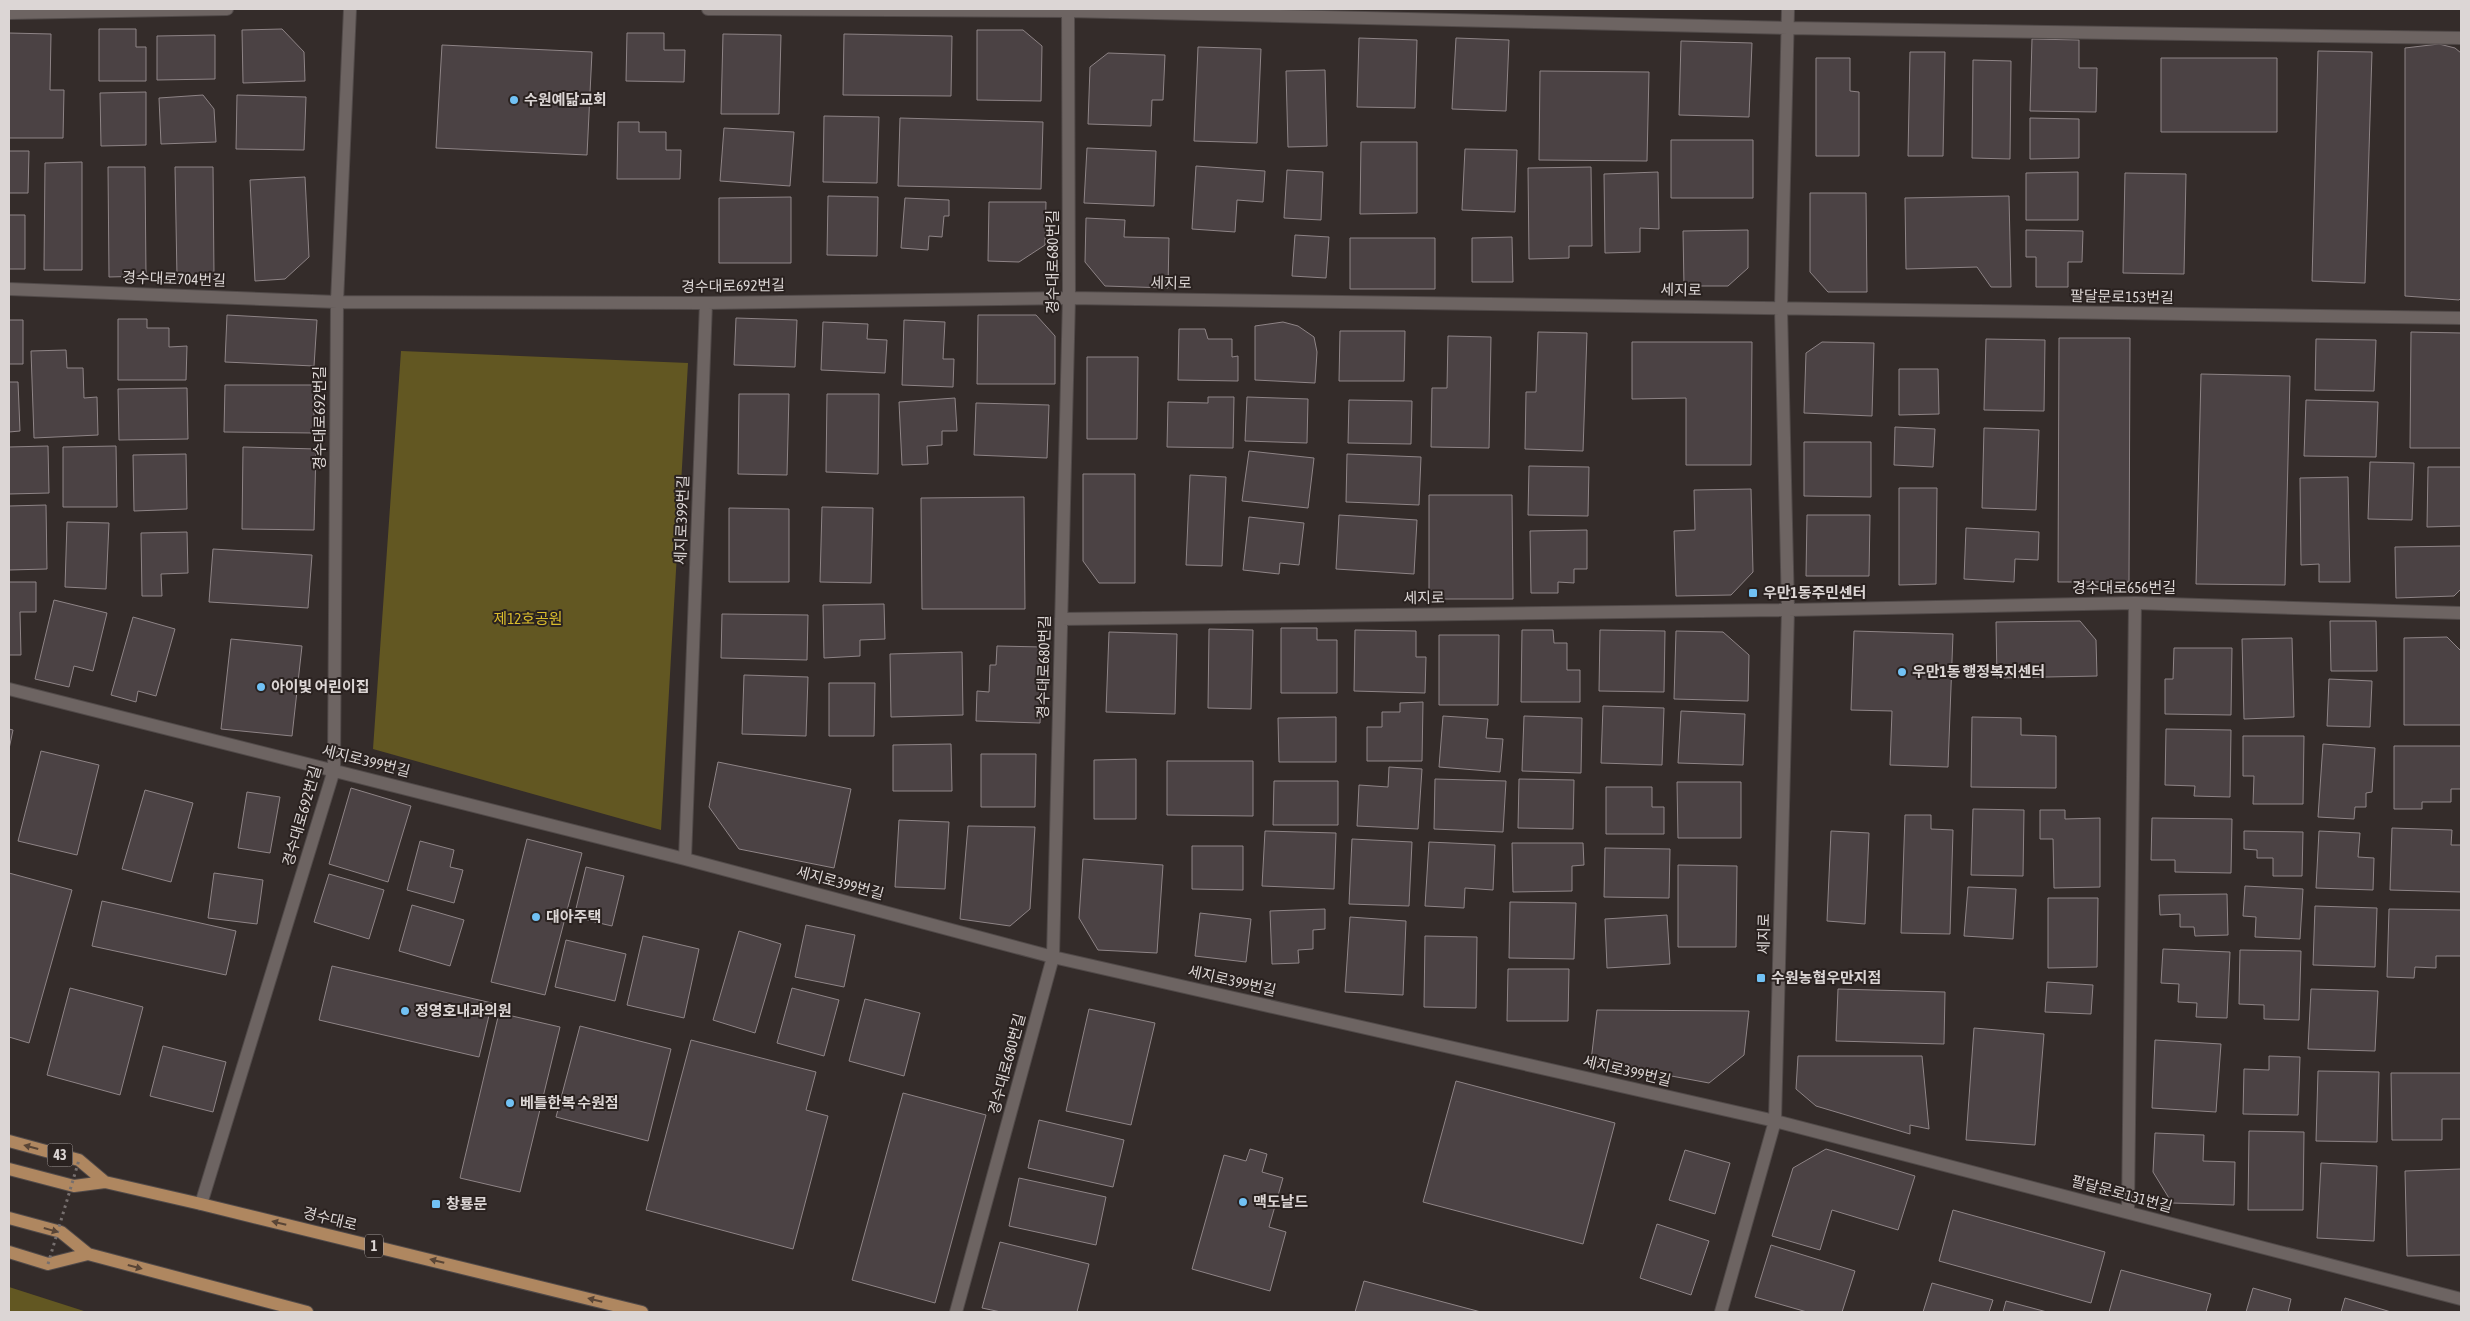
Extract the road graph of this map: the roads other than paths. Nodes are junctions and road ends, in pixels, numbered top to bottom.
1 (227, 9) edge
2 (350, 9) edge
3 (708, 9) edge
4 (1788, 9) edge
5 (1068, 10) edge
6 (9, 12) edge
7 (1787, 28) junction
8 (2461, 38) edge
9 (9, 289) edge
10 (1069, 298) junction
11 (337, 302) junction
12 (706, 303) junction
13 (1782, 308) junction
14 (2461, 318) edge
15 (2135, 603) junction
16 (1788, 610) junction
17 (2461, 613) edge
18 (1061, 619) junction
19 (9, 689) edge
20 (334, 770) junction
21 (685, 859) junction
22 (1053, 957) junction
23 (1775, 1121) junction
24 (9, 1141) edge
25 (9, 1169) edge
26 (105, 1182) junction
27 (202, 1204) junction
28 (2128, 1212) junction
29 (9, 1218) edge
30 (9, 1252) edge
31 (88, 1254) junction
32 (2461, 1299) edge
33 (307, 1312) edge
34 (642, 1312) edge
35 (956, 1312) edge
36 (1721, 1312) edge

1 - 6 street
2 - 11 street, 경수대로692번길
3 - 5 street
4 - 7 street, 세지로
5 - 7 street
5 - 10 street, 경수대로680번길
7 - 8 street
7 - 13 street, 세지로
9 - 11 street, 경수대로704번길
10 - 12 street, 경수대로692번길
10 - 13 street, 세지로
10 - 18 street, 경수대로680번길
11 - 12 street, 경수대로692번길
11 - 20 street, 경수대로692번길
12 - 21 street, 세지로399번길
13 - 14 street, 팔달문로153번길
13 - 16 street, 세지로
15 - 16 street, 경수대로656번길
15 - 17 street, 경수대로656번길
15 - 28 street
16 - 18 street, 세지로
16 - 23 street, 세지로
18 - 22 street, 경수대로680번길
19 - 20 street, 세지로399번길
20 - 21 street, 세지로399번길
20 - 27 street, 경수대로692번길
21 - 22 street, 세지로399번길
22 - 23 street, 세지로399번길
22 - 35 street, 경수대로680번길
23 - 28 street, 팔달문로131번길
23 - 36 street, 세지로
26 -> 24 main road, 43
25 - 26 main road, 경수대로 / 1
26 - 27 main road, 경수대로 / 1
34 -> 27 main road, 경수대로 / 1
28 - 32 street, 팔달문로131번길
29 -> 31 main road
30 - 31 main road
31 -> 33 main road

